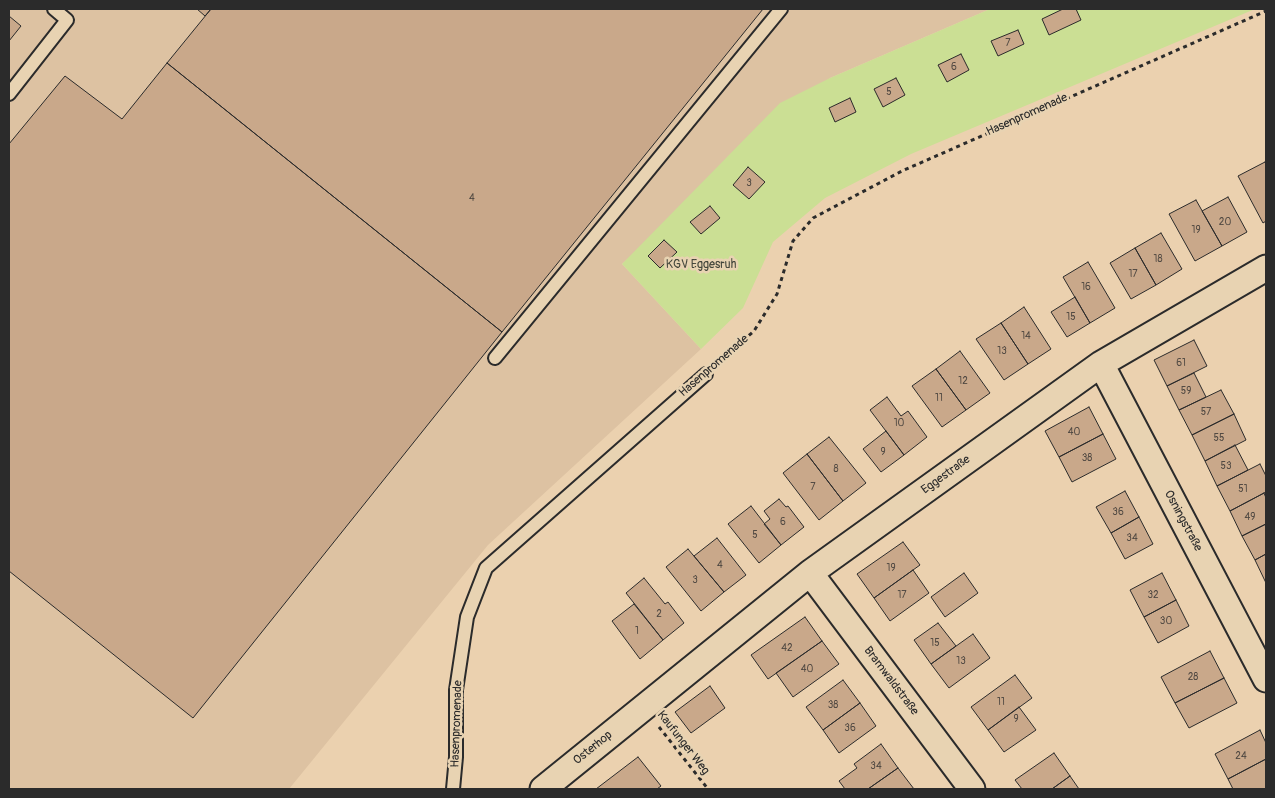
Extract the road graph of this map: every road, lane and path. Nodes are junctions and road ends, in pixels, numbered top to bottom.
1 (54, 9) edge
2 (781, 9) edge
3 (1266, 11) edge
4 (9, 94) edge
5 (1266, 268) edge
6 (494, 358) dead end
7 (1101, 364) junction
8 (706, 374) joint
9 (810, 573) junction
10 (1266, 679) edge
11 (644, 706) junction
12 (453, 789) edge
13 (543, 789) edge
14 (708, 789) edge
15 (972, 789) edge

1 - 4 lane
2 - 6 lane
3 - 8 path, Hasenpromenade
5 - 7 street, Eggestraße
7 - 9 street, Eggestraße
7 - 10 street, Osningstraße
8 - 12 lane, Hasenpromenade
9 - 11 street, Eggestraße
9 - 15 street, Bramwaldstraße
11 - 13 street, Osterhop
11 - 14 path, Kaufunger Weg

